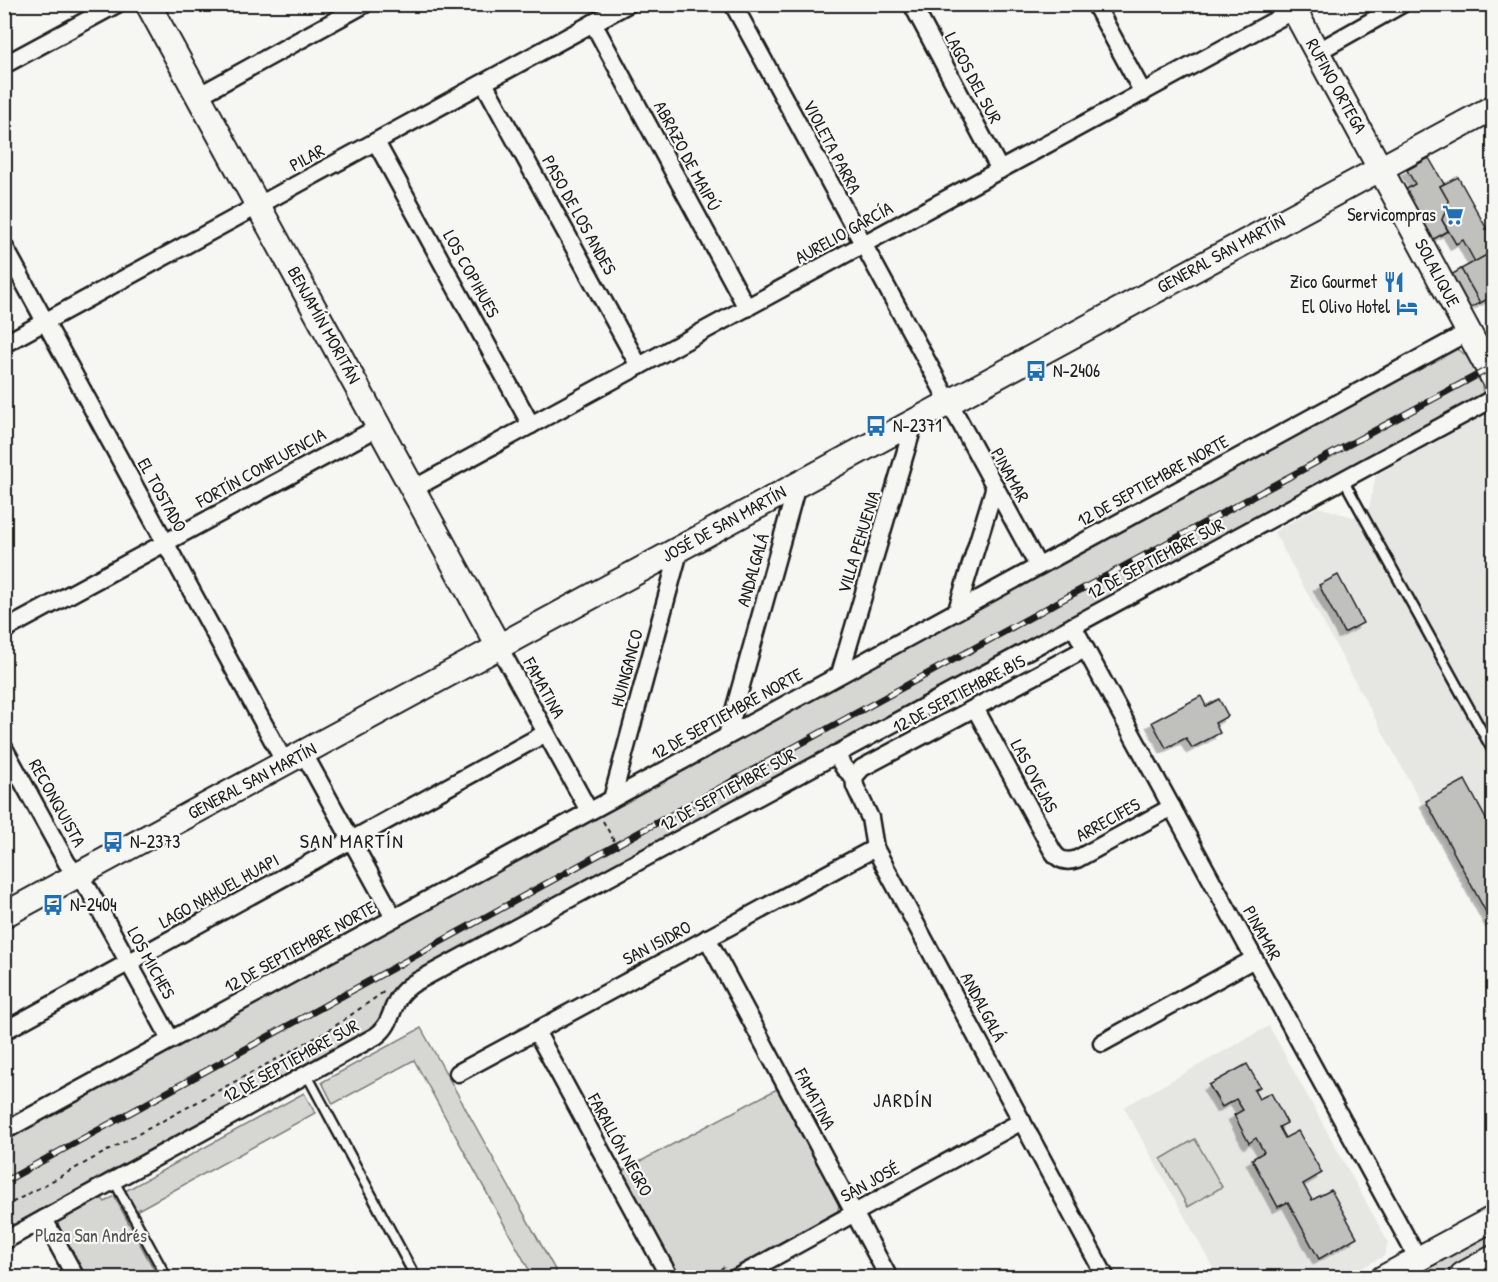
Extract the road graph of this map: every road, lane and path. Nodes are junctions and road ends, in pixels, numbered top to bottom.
1 (117, 4) edge
2 (148, 4) edge
3 (365, 4) edge
4 (628, 4) edge
5 (733, 4) edge
6 (912, 4) edge
7 (1095, 4) edge
8 (1395, 6) edge
9 (1293, 7) edge
10 (593, 23) junction
11 (1317, 52) junction
12 (4, 65) edge
13 (484, 83) junction
14 (1143, 93) junction
15 (198, 96) junction
16 (1494, 106) edge
17 (376, 142) junction
18 (1380, 168) junction
19 (1000, 170) junction
20 (259, 206) junction
21 (863, 245) junction
22 (4, 246) edge
23 (747, 308) junction
24 (46, 322) junction
25 (1480, 339) edge
26 (4, 344) edge
27 (639, 366) junction
28 (1494, 379) edge
29 (1494, 398) edge
30 (948, 402) junction
31 (915, 420) junction
32 (531, 425) junction
33 (379, 427) junction
34 (1343, 479) junction
35 (797, 485) junction
36 (995, 486) junction
37 (413, 489) junction
38 (165, 543) junction
39 (680, 548) junction
40 (1038, 566) junction
41 (957, 610) junction
42 (1073, 626) junction
43 (4, 630) edge
44 (499, 646) junction
45 (1085, 649) junction
46 (840, 674) junction
47 (975, 708) junction
48 (546, 733) junction
49 (727, 736) junction
50 (1490, 737) edge
51 (4, 748) edge
52 (1494, 753) edge
53 (836, 754) junction
54 (294, 758) junction
55 (854, 777) junction
56 (612, 799) junction
57 (1172, 807) junction
58 (589, 811) junction
59 (351, 840) junction
60 (875, 848) junction
61 (620, 852) dead end
62 (1061, 860) joint
63 (77, 875) junction
64 (4, 915) edge
65 (394, 918) junction
66 (707, 938) junction
67 (1254, 959) junction
68 (129, 963) junction
69 (384, 991) dead end
70 (4, 1031) edge
71 (536, 1031) junction
72 (171, 1040) junction
73 (1102, 1043) dead end
74 (458, 1073) dead end
75 (307, 1075) junction
76 (1022, 1121) junction
77 (4, 1131) edge
78 (114, 1181) junction
79 (4, 1207) edge
80 (855, 1213) junction
81 (1494, 1218) edge
82 (44, 1219) junction
83 (4, 1240) edge
84 (1418, 1259) junction
85 (1494, 1262) edge
86 (76, 1278) edge
87 (167, 1278) edge
88 (416, 1278) edge
89 (670, 1278) edge
90 (736, 1278) edge
91 (889, 1278) edge
92 (1106, 1278) edge
93 (1383, 1278) edge
94 (1465, 1278) edge

1 - 12 street
2 - 15 main road, BENJAMÍN MORITÁN
3 - 15 street
4 - 10 street, PILAR
5 - 21 street, VIOLETA PARRA
6 - 19 street, LAGOS DEL SUR
7 - 14 street
8 - 11 street
9 - 11 main road, RUFINO ORTEGA
9 - 14 street, AURELIO GARCÍA
10 - 13 street, PILAR
10 - 23 street, ABRAZO DE MAIPÚ
11 - 18 main road, RUFINO ORTEGA
13 - 17 street, PILAR
13 - 27 street, PASO DE LOS ANDES
14 - 19 street, AURELIO GARCÍA
15 - 20 main road, BENJAMÍN MORITÁN
16 - 18 main road, GENERAL SAN MARTÍN
17 - 20 street, PILAR
17 - 32 street, LOS COPIHUES
18 - 25 main road, SOLALIQUE
18 - 30 main road, GENERAL SAN MARTÍN
19 - 21 street, AURELIO GARCÍA
20 - 24 street, PILAR
20 - 33 main road, BENJAMÍN MORITÁN
21 - 23 street, AURELIO GARCÍA
21 - 30 street, VIOLETA PARRA
22 - 24 street, EL TOSTADO
23 - 27 street, AURELIO GARCÍA
24 - 26 street, PILAR
24 - 38 street, EL TOSTADO
25 - 28 main road, SOLALIQUE
25 - 40 street, 12 DE SEPTIEMBRE NORTE
27 - 32 street, AURELIO GARCÍA
29 - 34 street, 12 DE SEPTIEMBRE SUR
30 - 31 main road, JOSÉ DE SAN MARTÍN
30 - 36 street, PINAMAR
31 - 35 main road, JOSÉ DE SAN MARTÍN
31 - 46 street, VILLA PEHUENIA
32 - 37 street, AURELIO GARCÍA
33 - 37 main road, BENJAMÍN MORITÁN
33 - 38 street, FORTÍN CONFLUENCIA
34 - 42 street, 12 DE SEPTIEMBRE SUR
34 - 50 lane
35 - 39 main road, JOSÉ DE SAN MARTÍN
35 - 49 street, ANDALGALÁ
36 - 40 street, PINAMAR
36 - 41 street
37 - 44 main road, BENJAMÍN MORITÁN
38 - 43 street, FORTÍN CONFLUENCIA
38 - 54 street, EL TOSTADO
39 - 44 main road, JOSÉ DE SAN MARTÍN
39 - 56 street, HUINGANCO
40 - 41 street, 12 DE SEPTIEMBRE NORTE
41 - 46 street, 12 DE SEPTIEMBRE NORTE
42 - 45 street, PINAMAR
42 - 53 street, 12 DE SEPTIEMBRE SUR
44 - 48 street, FAMATINA
44 - 54 main road, GENERAL SAN MARTÍN
45 - 47 street, 12 DE SEPTIEMBRE BIS
45 - 57 street, PINAMAR
46 - 49 street, 12 DE SEPTIEMBRE NORTE
47 - 55 street, 12 DE SEPTIEMBRE BIS
47 - 62 street, LAS OVEJAS
48 - 58 street, FAMATINA
48 - 59 street, LAGO NAHUEL HUAPI
49 - 56 street, 12 DE SEPTIEMBRE NORTE
50 - 52 lane
51 - 63 street, RECONQUISTA
53 - 55 street, ANDALGALÁ
53 - 75 street, 12 DE SEPTIEMBRE SUR
54 - 59 street
54 - 63 main road, GENERAL SAN MARTÍN
55 - 60 street, ANDALGALÁ
56 - 58 street, 12 DE SEPTIEMBRE NORTE
57 - 62 street, ARRECIFES
57 - 67 street, PINAMAR
58 - 61 path
58 - 65 street, 12 DE SEPTIEMBRE NORTE
59 - 65 street
59 - 68 street, LAGO NAHUEL HUAPI
60 - 66 street, SAN ISIDRO
60 - 76 street, ANDALGALÁ
63 - 64 main road, GENERAL SAN MARTÍN
63 - 68 street, LOS MICHES
65 - 72 street, 12 DE SEPTIEMBRE NORTE
66 - 71 street, SAN ISIDRO
66 - 80 street, FAMATINA
67 - 73 street
67 - 84 street, PINAMAR
68 - 70 street, LAGO NAHUEL HUAPI
68 - 72 street, LOS MICHES
69 - 79 path
71 - 74 street, SAN ISIDRO
71 - 89 street, FARALLÓN NEGRO
72 - 77 street, 12 DE SEPTIEMBRE NORTE
75 - 78 street, 12 DE SEPTIEMBRE SUR
75 - 88 lane
76 - 80 street, SAN JOSÉ
76 - 92 street, ANDALGALÁ
78 - 82 street, 12 DE SEPTIEMBRE SUR
78 - 87 lane
80 - 90 street, SAN JOSÉ
80 - 91 street, FAMATINA
81 - 84 main road
82 - 83 street, 12 DE SEPTIEMBRE SUR
82 - 86 street
84 - 93 main road
85 - 94 highway

